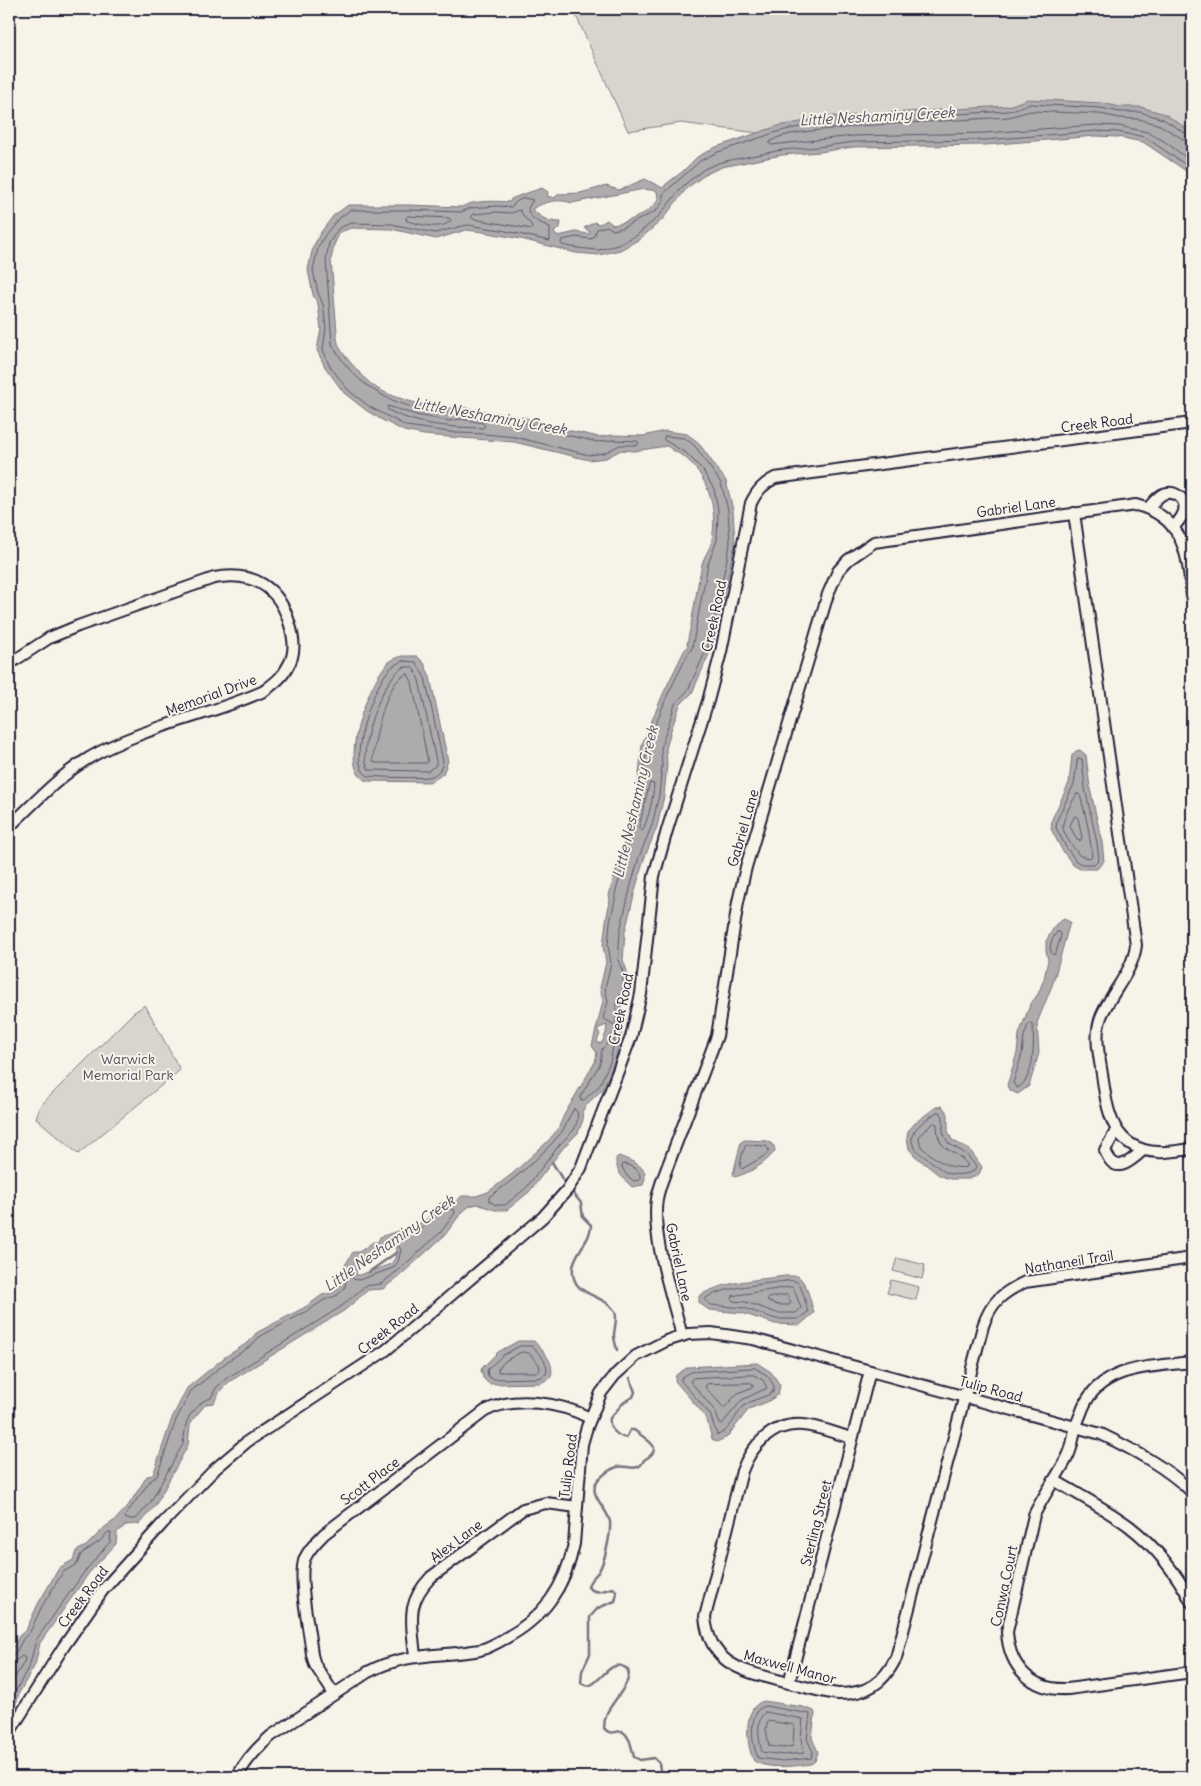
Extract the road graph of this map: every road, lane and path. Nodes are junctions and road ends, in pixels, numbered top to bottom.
1 (1192, 423) edge
2 (1148, 508) junction
3 (1074, 513) junction
4 (1173, 528) junction
5 (1192, 595) edge
6 (9, 664) edge
7 (9, 827) edge
8 (1116, 1131) junction
9 (1192, 1149) edge
10 (1143, 1150) junction
11 (1192, 1258) edge
12 (682, 1336) junction
13 (1192, 1362) edge
14 (870, 1371) junction
15 (965, 1397) junction
16 (590, 1418) junction
17 (1076, 1426) junction
18 (852, 1438) junction
19 (1054, 1480) junction
20 (1192, 1492) edge
21 (577, 1507) junction
22 (1192, 1603) edge
23 (415, 1656) junction
24 (1192, 1672) edge
25 (789, 1683) junction
26 (334, 1694) junction
27 (9, 1733) edge
28 (237, 1777) edge

1 - 27 street, Creek Road
2 - 3 street, Gabriel Lane
2 - 4 street
2 - 4 street
3 - 8 street, Gabriel Lane
3 - 12 street, Gabriel Lane
4 - 5 street
6 - 7 street, Memorial Drive
8 - 10 street
8 - 10 street
9 - 10 street
11 - 15 street, Nathaneil Trail
12 - 14 street, Tulip Road
12 - 16 street, Tulip Road
13 - 17 street, Conwa Court
14 - 15 street, Tulip Road
14 - 18 street, Sterling Street
15 - 17 street, Tulip Road
15 - 25 street, Maxwell Manor
16 - 21 street, Tulip Road
16 - 26 street, Scott Place
17 - 19 street, Conwa Court
17 - 20 street, Tulip Road
18 - 25 street, Sterling Street
18 - 25 street, Maxwell Manor
19 - 22 street
19 - 24 street, Conwa Court
21 - 23 street, Tulip Road
21 - 23 street, Alex Lane
23 - 26 street, Tulip Road
26 - 28 street, Tulip Road

